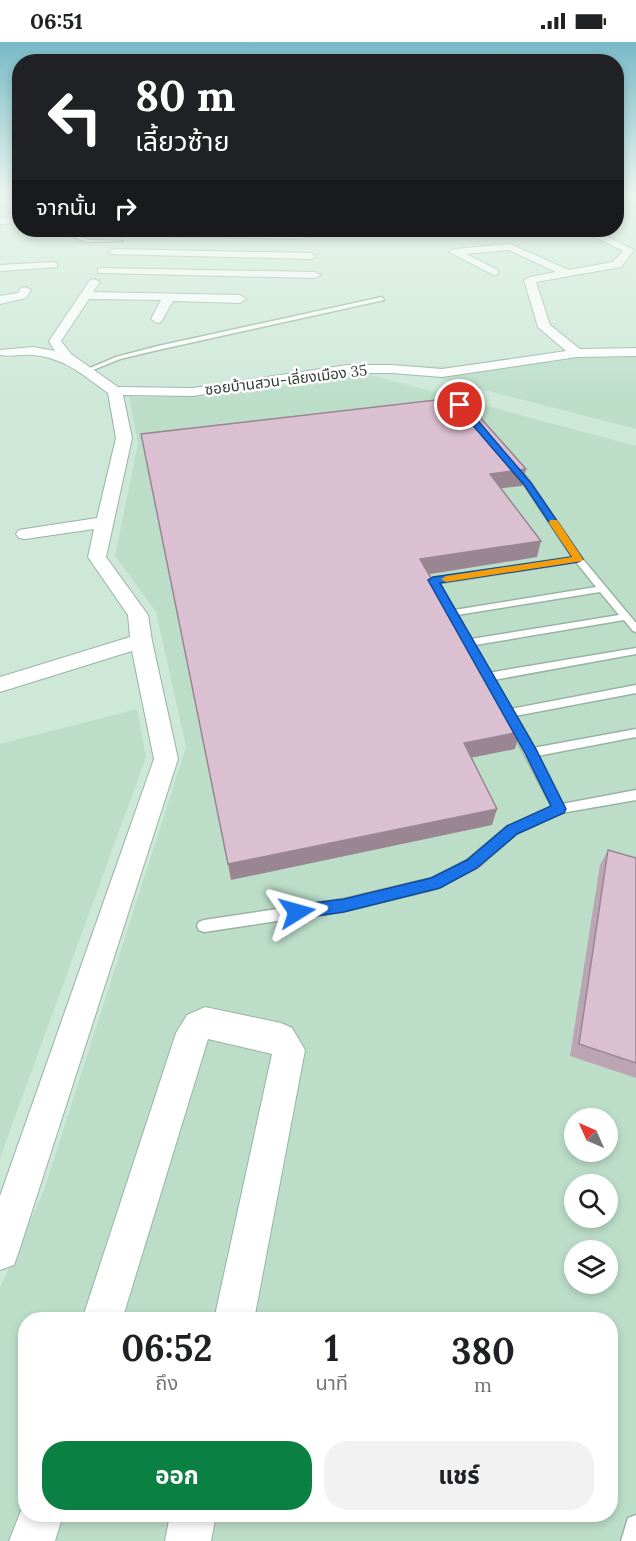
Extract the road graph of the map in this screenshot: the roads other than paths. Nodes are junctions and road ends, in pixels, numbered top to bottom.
1 (107, 263) edge
2 (476, 263) edge
3 (544, 263) edge
4 (619, 263) edge
5 (53, 265) dead end
6 (0, 268) edge
7 (102, 271) junction
8 (494, 272) dead end
9 (566, 273) junction
10 (315, 275) dead end
11 (25, 290) dead end
12 (86, 295) junction
13 (169, 297) junction
14 (382, 298) dead end
15 (240, 299) dead end
16 (0, 300) edge
17 (157, 319) dead end
18 (5, 352) dead end
19 (636, 352) edge
20 (577, 353) junction
21 (76, 364) junction
22 (115, 392) junction
23 (505, 458) edge
24 (105, 522) junction
25 (26, 534) dead end
26 (578, 559) junction
27 (602, 589) junction
28 (452, 614) junction
29 (626, 617) junction
30 (636, 629) edge
31 (141, 641) junction
32 (469, 643) junction
33 (636, 651) edge
34 (1, 686) edge
35 (636, 690) edge
36 (636, 733) edge
37 (531, 753) junction
38 (636, 795) edge
39 (559, 809) junction
40 (204, 926) dead end
41 (0, 1251) edge
42 (105, 1312) edge
43 (236, 1312) edge
44 (38, 1522) edge
45 (192, 1522) edge
46 (636, 1526) edge
47 (32, 1541) edge
48 (188, 1541) edge
49 (632, 1541) edge

1 - 7 street
2 - 8 street
3 - 9 street
4 - 9 street
5 - 6 street
7 - 10 street
7 - 12 street
9 - 20 street
11 - 16 street
12 - 13 street
12 - 21 street
13 - 15 street
13 - 17 street
14 - 21 lane
18 - 21 street
19 - 20 street, ซอยบ้านสวน-เลี่ยงเมือง 35
20 - 22 street, ซอยบ้านสวน-เลี่ยงเมือง 35
21 - 22 street
22 - 24 street
23 - 26 lane
24 - 25 street
24 - 31 street
26 - 27 lane
26 - 28 lane
27 - 28 lane
27 - 29 lane
28 - 32 lane
29 - 30 lane
29 - 32 lane
31 - 34 street
31 - 41 street
32 - 33 lane
35 - 37 lane
36 - 37 lane
37 - 39 lane
38 - 39 lane
39 - 40 lane
42 - 43 street
44 - 47 street
45 - 48 street
46 - 49 lane

